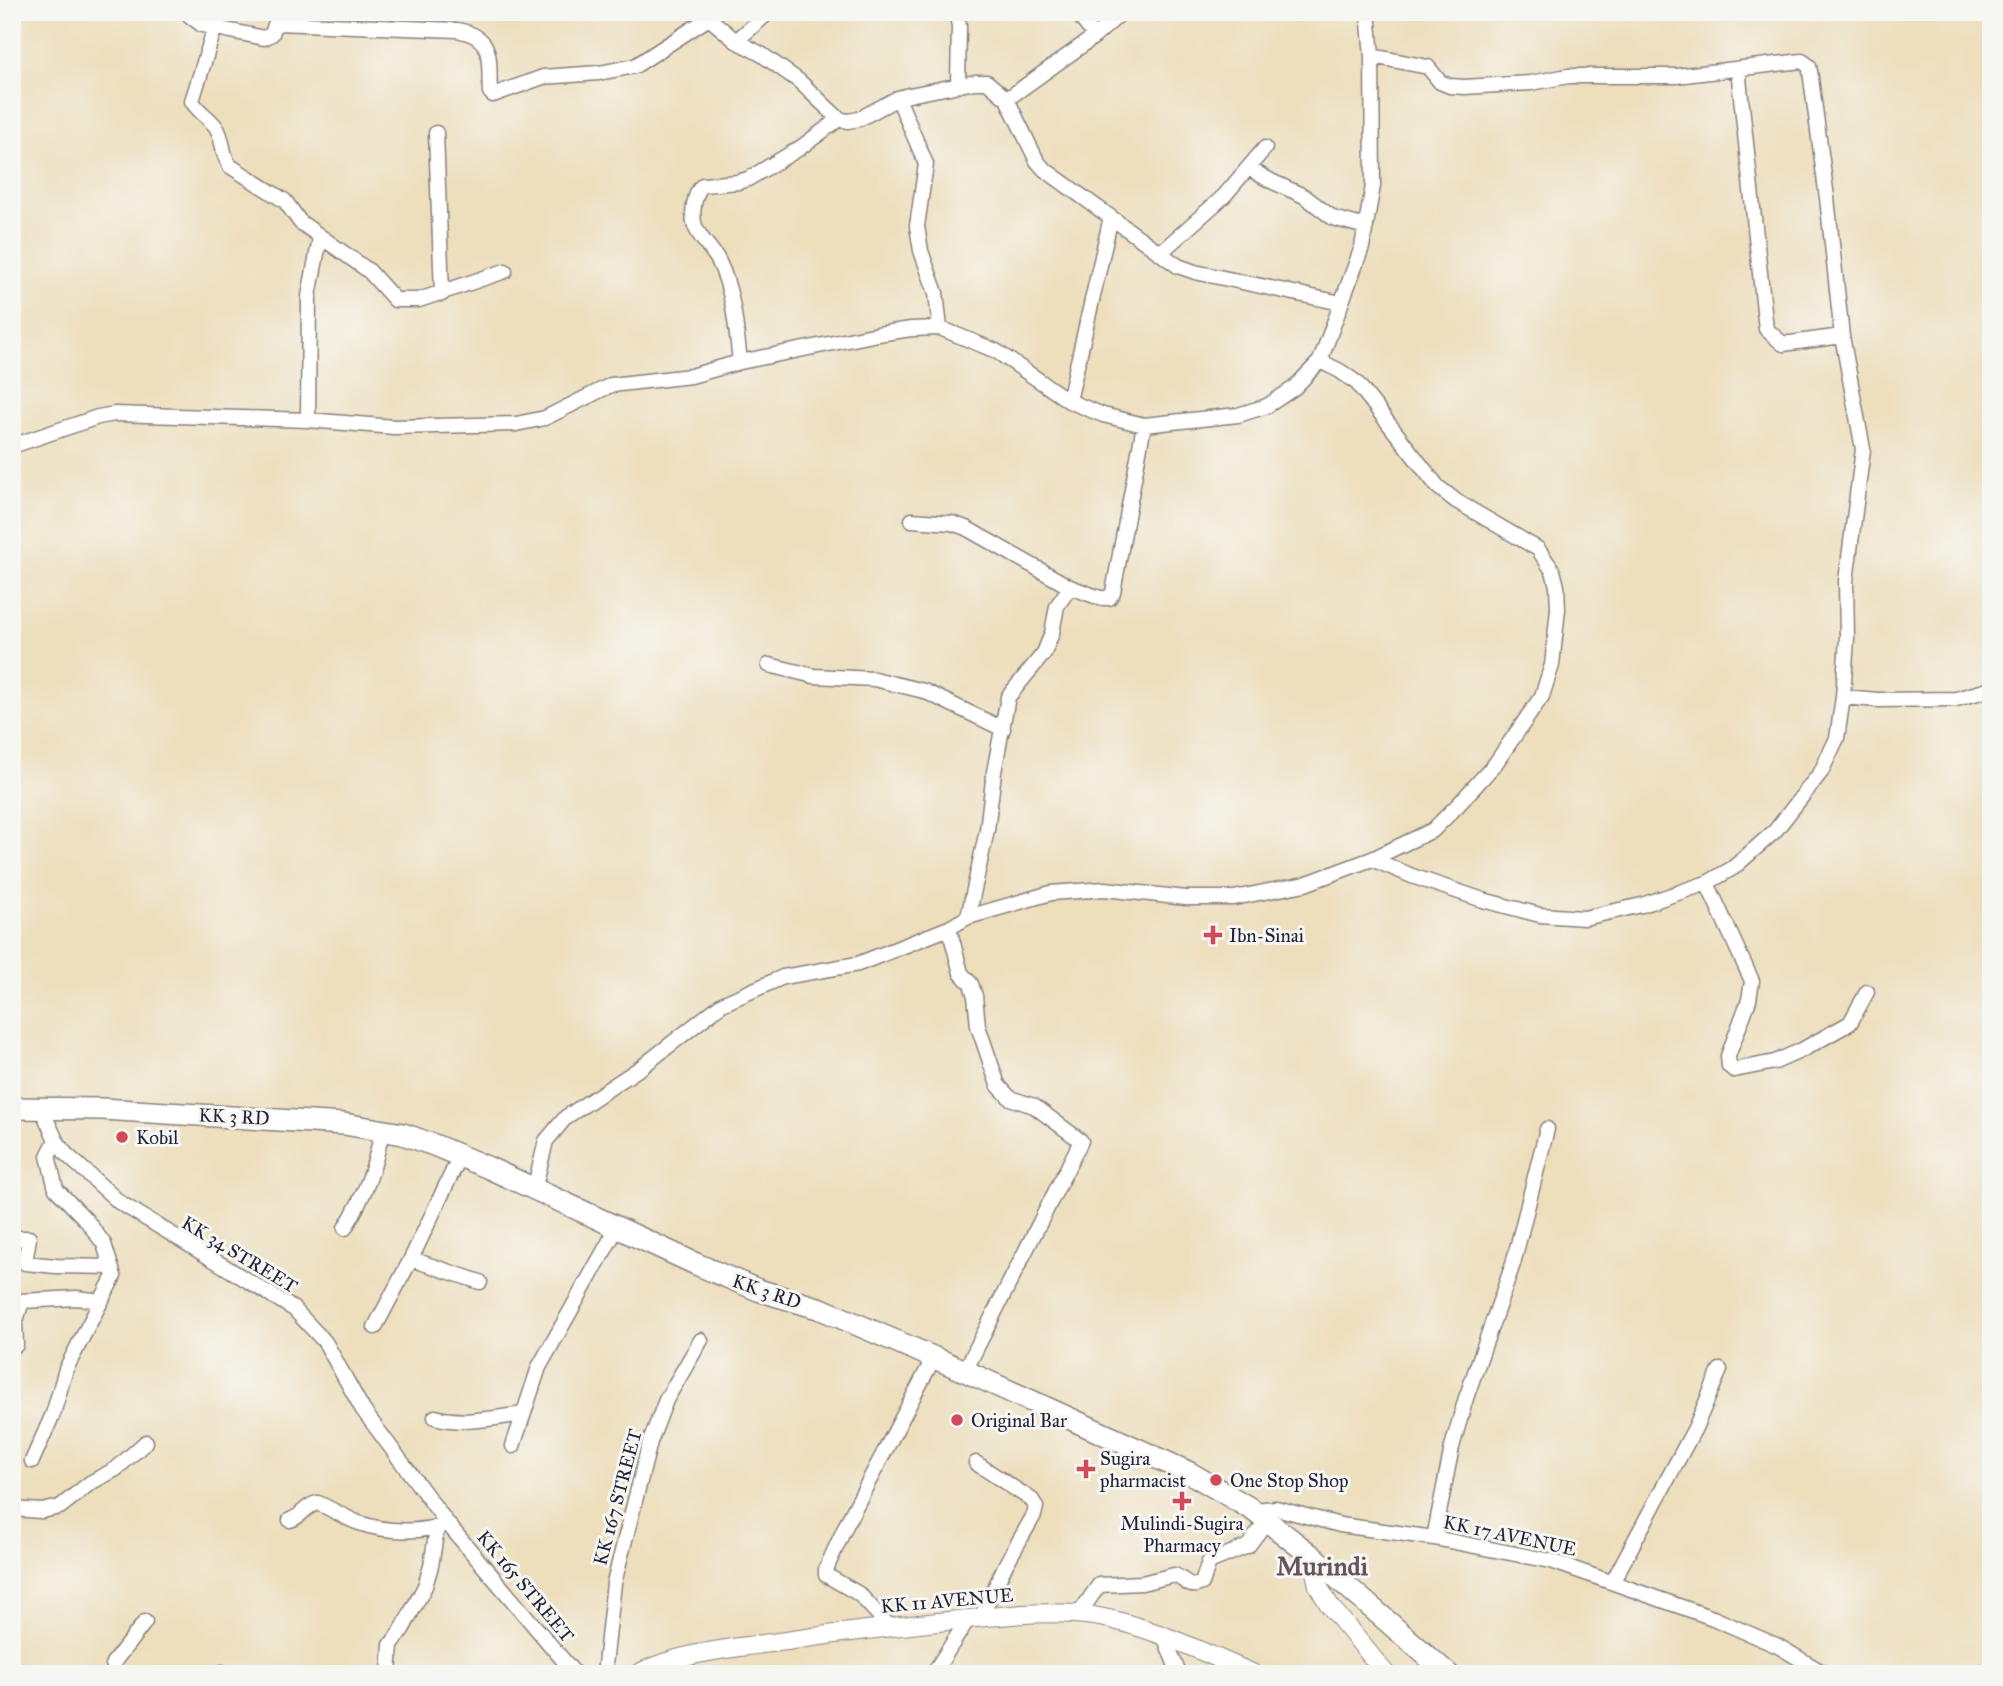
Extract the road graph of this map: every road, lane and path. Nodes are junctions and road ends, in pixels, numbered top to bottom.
1 (769, 12) edge
2 (956, 12) edge
3 (1076, 12) edge
4 (1122, 12) edge
5 (1368, 12) edge
6 (185, 13) edge
7 (708, 15) edge
8 (278, 17) edge
9 (215, 27) junction
10 (1095, 36) junction
11 (736, 41) junction
12 (1372, 56) junction
13 (1738, 69) junction
14 (958, 85) junction
15 (898, 98) junction
16 (1007, 99) junction
17 (839, 119) junction
18 (436, 134) dead end
19 (1265, 149) dead end
20 (1250, 169) junction
21 (1111, 217) junction
22 (1366, 228) junction
23 (320, 238) junction
24 (1160, 253) junction
25 (505, 271) dead end
26 (442, 294) junction
27 (1341, 303) junction
28 (940, 328) junction
29 (1842, 336) junction
30 (1320, 361) junction
31 (740, 362) junction
32 (1069, 401) junction
33 (308, 420) junction
34 (1144, 425) junction
35 (12, 446) edge
36 (912, 520) dead end
37 (1070, 587) junction
38 (769, 665) dead end
39 (1988, 690) dead end
40 (1843, 697) junction
41 (1003, 729) junction
42 (1372, 859) junction
43 (1707, 883) junction
44 (968, 917) junction
45 (949, 928) junction
46 (1867, 992) dead end
47 (12, 1108) edge
48 (41, 1108) junction
49 (1546, 1129) dead end
50 (382, 1130) junction
51 (56, 1140) junction
52 (460, 1156) junction
53 (534, 1189) junction
54 (345, 1228) dead end
55 (617, 1228) junction
56 (12, 1238) edge
57 (411, 1259) junction
58 (111, 1267) junction
59 (480, 1282) dead end
60 (101, 1301) junction
61 (375, 1327) dead end
62 (701, 1340) dead end
63 (16, 1345) dead end
64 (933, 1359) junction
65 (1720, 1370) dead end
66 (965, 1371) junction
67 (523, 1414) junction
68 (435, 1417) dead end
69 (146, 1442) dead end
70 (513, 1446) dead end
71 (32, 1461) dead end
72 (976, 1463) dead end
73 (12, 1508) edge
74 (1260, 1516) junction
75 (290, 1520) dead end
76 (442, 1525) junction
77 (1434, 1538) junction
78 (1312, 1556) junction
79 (1613, 1581) junction
80 (1079, 1615) junction
81 (974, 1618) junction
82 (145, 1622) dead end
83 (888, 1625) junction
84 (1164, 1636) junction
85 (115, 1674) edge
86 (389, 1674) edge
87 (575, 1674) edge
88 (604, 1674) edge
89 (637, 1674) edge
90 (933, 1674) edge
91 (1179, 1674) edge
92 (1254, 1674) edge
93 (1386, 1674) edge
94 (1448, 1674) edge
95 (1825, 1674) edge

1 - 11 street
2 - 14 street
3 - 10 street
4 - 10 street
5 - 12 street
6 - 9 street
7 - 8 street
7 - 11 street
8 - 9 street
9 - 23 street
10 - 16 street
11 - 17 street
12 - 13 street
12 - 22 street
13 - 29 street
13 - 29 street
14 - 15 street
14 - 16 street
15 - 17 street
15 - 28 street
16 - 21 street
17 - 31 street
18 - 26 street
19 - 20 street
20 - 22 street
20 - 24 street
21 - 24 street
21 - 32 street
22 - 27 street
23 - 26 street
23 - 33 street
24 - 27 street
25 - 26 street
27 - 30 street
28 - 31 street
28 - 32 street
29 - 40 street
30 - 34 street
30 - 42 street
31 - 33 street
32 - 34 street
33 - 35 street
34 - 37 street
36 - 37 street
37 - 41 street
38 - 41 street
39 - 40 street
40 - 43 street
41 - 44 street
42 - 43 street
42 - 44 street
43 - 46 street
44 - 45 street
45 - 53 street
45 - 66 street
47 - 48 highway, KK 3 RD
48 - 50 highway, KK 3 RD
48 - 51 street, KK 34 STREET
49 - 77 street
50 - 52 highway, KK 3 RD
50 - 54 street
51 - 58 street
51 - 76 street, KK 34 STREET
52 - 53 highway, KK 3 RD
52 - 57 street
53 - 55 highway, KK 3 RD
55 - 64 highway, KK 3 RD
55 - 67 street
56 - 58 street
57 - 59 street
57 - 61 street
58 - 60 street
60 - 63 street
60 - 71 street
62 - 88 street, KK 167 STREET
64 - 66 highway, KK 3 RD
64 - 83 street
65 - 79 street
66 - 74 highway, KK 3 RD
67 - 68 street
67 - 70 street
69 - 73 street
72 - 81 street
74 - 77 street, KK 17 AVENUE
74 - 78 highway, KK 3 RD
74 - 80 street
75 - 76 street
76 - 86 street
76 - 87 street, KK 165 STREET
77 - 79 street, KK 17 AVENUE
78 - 93 main road
78 - 94 highway, KK 3 RD
79 - 95 street, KK 17 AVENUE
80 - 81 main road, KK 11 AVENUE
80 - 84 main road, KK 11 AVENUE
81 - 83 main road, KK 11 AVENUE
81 - 90 street
82 - 85 street
83 - 89 main road, KK 11 AVENUE
84 - 91 street
84 - 92 main road, KK 11 AVENUE

